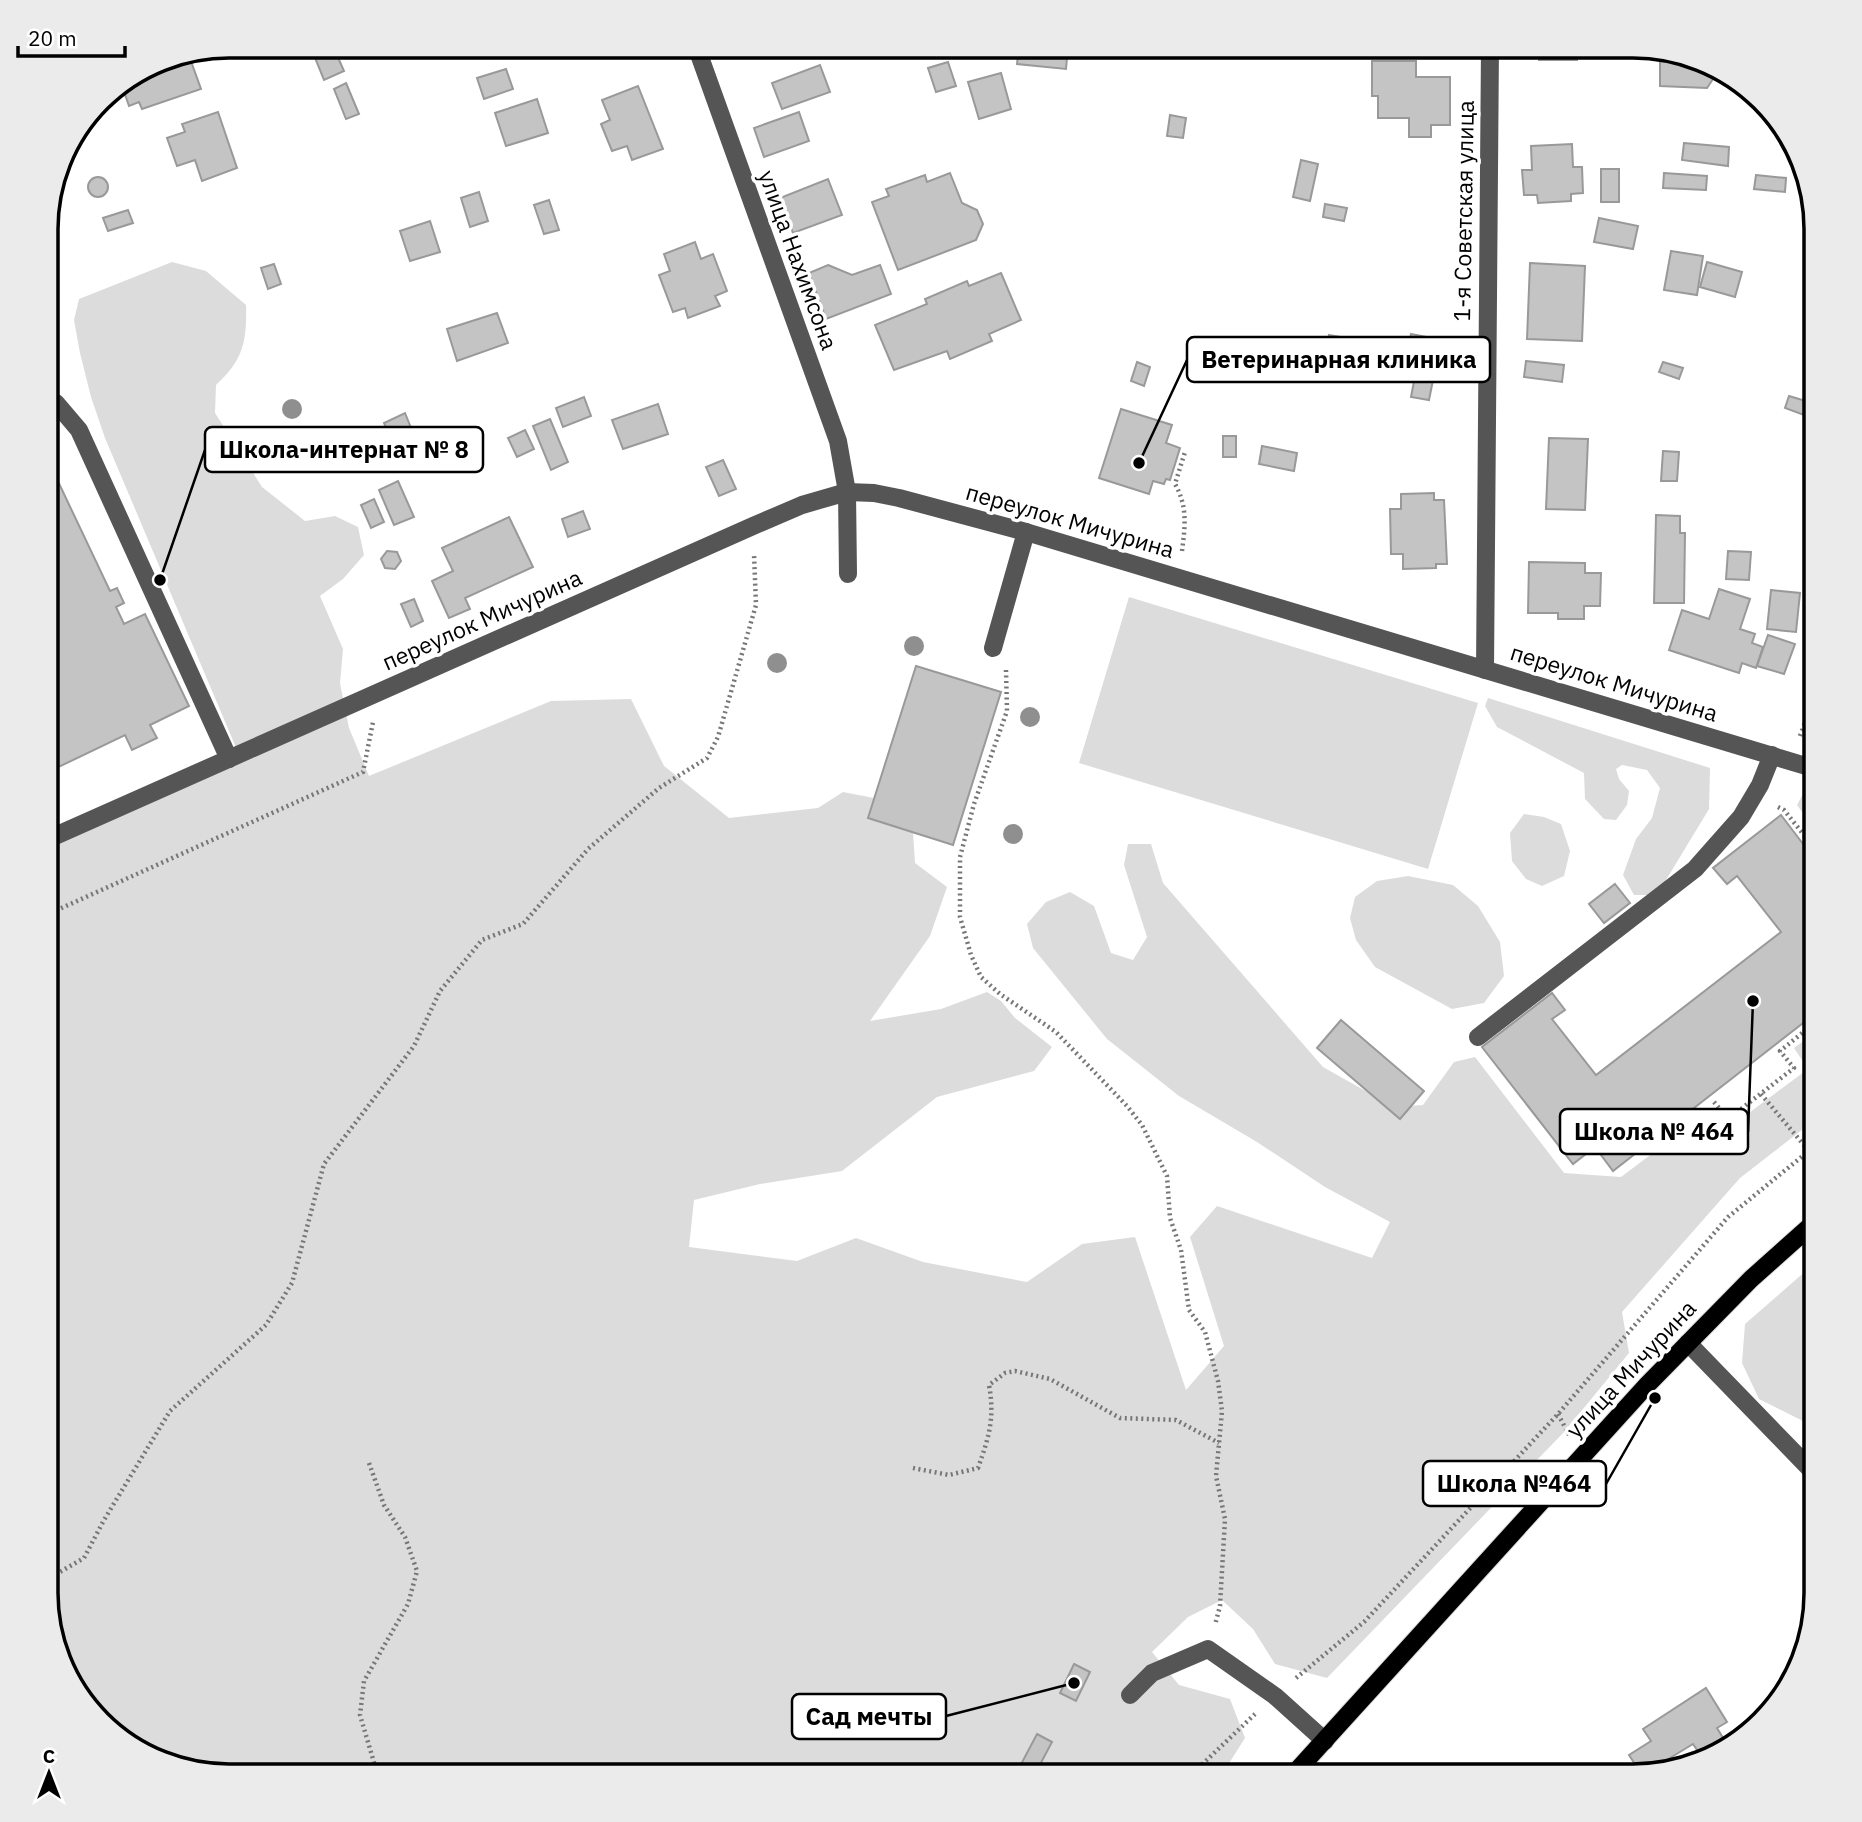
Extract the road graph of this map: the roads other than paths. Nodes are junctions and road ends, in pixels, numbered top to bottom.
1 (700, 58) edge
2 (1490, 58) edge
3 (58, 405) edge
4 (847, 492) junction
5 (1026, 532) junction
6 (848, 574) dead end
7 (993, 648) road end
8 (1485, 670) junction
9 (1772, 755) junction
10 (229, 759) junction
11 (1804, 765) edge
12 (58, 835) edge
13 (1478, 1037) dead end
14 (1804, 1232) edge
15 (1688, 1343) junction
16 (1804, 1463) edge
17 (1130, 1695) dead end
18 (1325, 1741) junction
19 (1303, 1764) edge

1 - 4 street, улица Нахимсона
2 - 8 street, 1-я Советская улица
3 - 10 street
4 - 5 street, переулок Мичурина
4 - 6 street, улица Нахимсона
4 - 10 street, переулок Мичурина
5 - 7 street
5 - 8 street, переулок Мичурина
8 - 9 street, переулок Мичурина
9 - 11 street, переулок Мичурина
9 - 13 street
10 - 12 street, переулок Мичурина
14 - 15 main road, улица Мичурина
15 - 16 street
15 - 18 main road, улица Мичурина
17 - 18 street
18 - 19 main road, улица Мичурина

